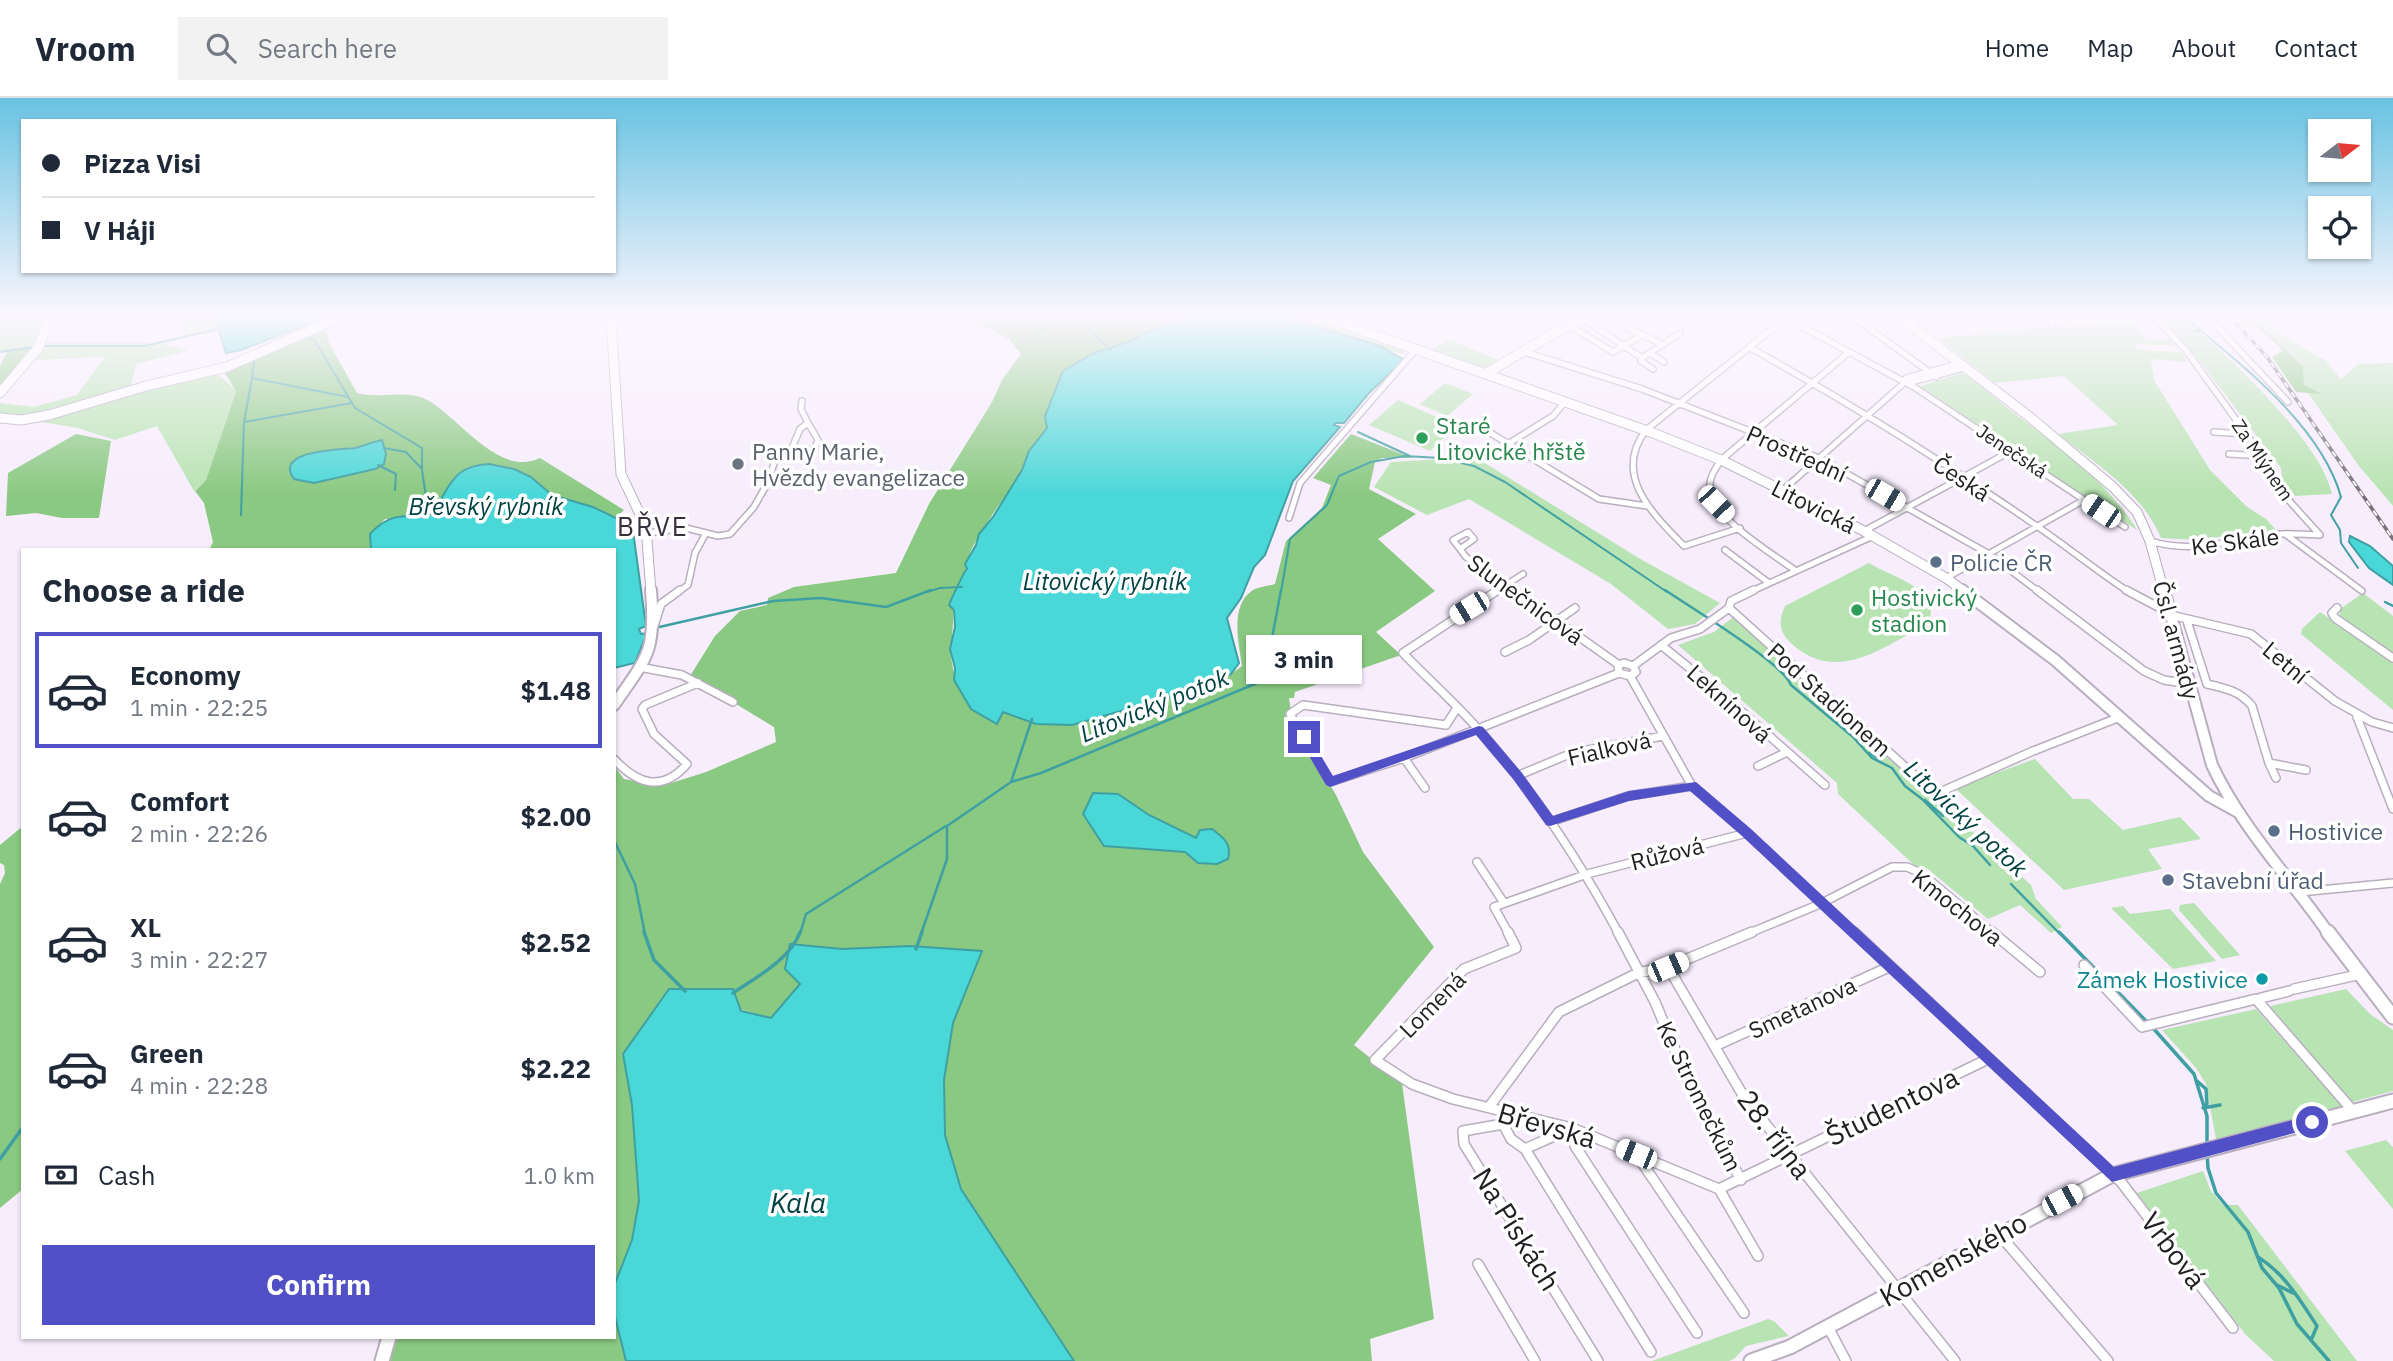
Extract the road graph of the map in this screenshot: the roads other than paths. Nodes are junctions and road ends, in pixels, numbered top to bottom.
1 (14, 377) edge
2 (185, 377) edge
3 (616, 377) edge
4 (1392, 377) edge
5 (1493, 377) edge
6 (1599, 377) edge
7 (1712, 377) edge
8 (1805, 377) edge
9 (1820, 377) edge
10 (1893, 377) edge
11 (1906, 377) edge
12 (1936, 377) edge
13 (1979, 377) edge
14 (2205, 377) edge
15 (2264, 377) edge
16 (1814, 382) junction
17 (1904, 383) junction
18 (0, 394) edge
19 (802, 401) dead end
20 (1565, 402) junction
21 (2287, 402) dead end
22 (1679, 404) junction
23 (1866, 416) junction
24 (0, 418) edge
25 (808, 423) junction
26 (1484, 429) dead end
27 (1646, 430) junction
28 (2214, 432) dead end
29 (1754, 433) junction
30 (2246, 434) junction
31 (1508, 444) junction
32 (2011, 451) junction
33 (782, 454) junction
34 (2229, 454) dead end
35 (2263, 456) junction
36 (1819, 458) junction
37 (1721, 460) junction
38 (1961, 478) junction
39 (1783, 490) junction
40 (2084, 500) junction
41 (1647, 506) junction
42 (1906, 508) junction
43 (1289, 518) dead end
44 (2037, 527) junction
45 (2125, 527) dead end
46 (1740, 528) junction
47 (647, 533) junction
48 (706, 533) junction
49 (1868, 534) junction
50 (2285, 534) junction
51 (2320, 536) joint
52 (2150, 541) junction
53 (1459, 550) junction
54 (1725, 550) dead end
55 (1989, 554) junction
56 (1796, 571) junction
57 (1523, 574) dead end
58 (1946, 578) junction
59 (1769, 583) junction
60 (1504, 587) junction
61 (2362, 591) dead end
62 (1730, 604) junction
63 (1575, 608) dead end
64 (2337, 608) dead end
65 (2170, 615) junction
66 (2187, 621) junction
67 (1556, 622) junction
68 (654, 626) junction
69 (1661, 645) junction
70 (1505, 652) dead end
71 (2393, 657) edge
72 (638, 666) junction
73 (1633, 666) junction
74 (1619, 669) junction
75 (1630, 676) junction
76 (698, 683) junction
77 (2189, 684) junction
78 (616, 702) edge
79 (733, 702) dead end
80 (1457, 708) junction
81 (2121, 717) junction
82 (2357, 717) junction
83 (1446, 724) junction
84 (2393, 728) edge
85 (1479, 730) junction
86 (1663, 736) junction
87 (1452, 739) junction
88 (1785, 753) junction
89 (1404, 758) junction
90 (616, 761) edge
91 (2269, 762) junction
92 (1758, 766) dead end
93 (2306, 770) dead end
94 (1517, 776) junction
95 (2276, 778) dead end
96 (2220, 784) junction
97 (1825, 785) dead end
98 (1692, 786) junction
99 (1425, 788) dead end
100 (2200, 788) junction
101 (2393, 809) edge
102 (2236, 811) junction
103 (1550, 822) junction
104 (1747, 833) junction
105 (1477, 862) dead end
106 (1587, 874) junction
107 (2393, 883) edge
108 (2300, 892) junction
109 (1504, 903) junction
110 (1821, 904) junction
111 (2084, 965) dead end
112 (1668, 967) junction
113 (1889, 968) junction
114 (2040, 972) dead end
115 (1638, 973) junction
116 (2357, 975) junction
117 (2261, 998) dead end
118 (2393, 1017) edge
119 (1715, 1046) junction
120 (1988, 1059) junction
121 (1376, 1060) joint
122 (2393, 1101) edge
123 (1489, 1107) junction
124 (2354, 1111) junction
125 (1510, 1112) junction
126 (1503, 1124) junction
127 (1572, 1128) junction
128 (1525, 1149) junction
129 (1636, 1154) junction
130 (1791, 1156) junction
131 (2112, 1174) junction
132 (1741, 1181) junction
133 (1719, 1189) junction
134 (1999, 1233) junction
135 (1758, 1256) dead end
136 (1478, 1264) dead end
137 (1898, 1290) junction
138 (1744, 1313) dead end
139 (1828, 1328) junction
140 (2233, 1328) dead end
141 (1698, 1333) dead end
142 (388, 1339) edge
143 (1651, 1352) dead end
144 (382, 1361) edge
145 (1535, 1361) edge
146 (1598, 1361) edge
147 (1751, 1361) edge
148 (1846, 1361) edge
149 (1955, 1361) edge
150 (2108, 1361) edge

1 - 18 street
2 - 24 street
3 - 47 street
4 - 43 street
5 - 20 street, Litovická
6 - 22 street, Prostřední
7 - 22 street
8 - 16 street, Česká
9 - 16 street
10 - 17 street, Jenečská
11 - 17 street
12 - 17 street
13 - 52 street, Čsl. armády
14 - 30 street, Za Mlýnem
15 - 21 street
16 - 23 street, Česká
16 - 29 street
17 - 23 street
17 - 32 street, Jenečská
19 - 25 street
20 - 27 street, Litovická
20 - 31 street
22 - 27 street
22 - 29 street, Prostřední
23 - 36 street
23 - 38 street, Česká
25 - 33 street
25 - 33 street
26 - 31 street
27 - 37 street, Litovická
27 - 41 street
28 - 30 street
29 - 36 street, Prostřední
29 - 37 street
30 - 35 street, Za Mlýnem
31 - 41 street
32 - 38 street
32 - 40 street, Jenečská
33 - 48 street
34 - 35 street
35 - 51 street, Za Mlýnem
36 - 39 street
36 - 42 street, Prostřední
37 - 39 street, Litovická
37 - 46 street
38 - 42 street
38 - 44 street, Česká
39 - 49 street, Litovická
40 - 44 street
40 - 45 street, Jenečská
41 - 46 street
42 - 49 street
42 - 55 street, Prostřední
44 - 55 street
44 - 65 street, Česká
46 - 56 street
47 - 48 street
47 - 68 street
48 - 68 street
49 - 56 street
49 - 58 street, Litovická
50 - 51 street, Ke Skále
50 - 52 street, Ke Skále
50 - 61 street
52 - 65 street, Čsl. armády
53 - 53 street, Slunečnicová
53 - 60 street, Slunečnicová
54 - 59 street
55 - 58 street
55 - 77 street, Prostřední
56 - 59 street
57 - 60 street, Ke Stromečkům
58 - 81 street, Litovická
59 - 62 street
60 - 67 street, Slunečnicová
60 - 80 street, Ke Stromečkům
62 - 69 street
62 - 81 street, Pod Stadionem
63 - 67 street
64 - 71 street
65 - 66 street, Letní
65 - 77 street, Čsl. armády
66 - 82 street, Letní
66 - 91 street
67 - 70 street
67 - 74 street, Slunečnicová
68 - 72 street
69 - 73 street
69 - 88 street, Leknínová
72 - 76 street
72 - 78 street
73 - 74 street
73 - 75 street
74 - 75 street, Slunečnicová
74 - 85 street
75 - 86 street
76 - 79 street
76 - 90 street
77 - 96 street, Čsl. armády
80 - 83 street
80 - 85 street, Ke Stromečkům
81 - 100 street, Litovická
82 - 84 street, Letní
82 - 101 street
83 - 87 street
83 - 89 street
85 - 87 street
85 - 94 street, Ke Stromečkům
86 - 94 street, Fialková
86 - 98 street
87 - 89 street
88 - 92 street
88 - 97 street, Leknínová
89 - 99 street
91 - 93 street
91 - 95 street
94 - 103 street, Ke Stromečkům
96 - 100 street
96 - 102 street, Čsl. armády
98 - 103 street
98 - 104 street
100 - 102 street, Litovická
102 - 108 street, Čsl. armády
103 - 106 street, Ke Stromečkům
104 - 106 street, Růžová
104 - 110 street, Vrbová
105 - 109 street
106 - 109 street
106 - 115 street, Ke Stromečkům
107 - 108 street
108 - 116 street, Čsl. armády
109 - 121 street, Lomená
110 - 112 street, Kmochova
110 - 113 street, Vrbová
110 - 114 street, Kmochova
111 - 124 street
112 - 115 street, Kmochova
112 - 119 street, 28. října
113 - 119 street, Smetanova
113 - 120 street, Vrbová
115 - 123 street, Kmochova
115 - 132 street, Ke Stromečkům
116 - 117 street
116 - 118 street, Čsl. armády
119 - 130 street, 28. října
120 - 130 street, Študentova
120 - 131 street, Vrbová
121 - 123 street, Břevská
122 - 124 street, Komenského
123 - 125 street, Břevská
124 - 131 street, Komenského
125 - 126 street
125 - 127 street, Břevská
126 - 128 street, Na Pískách
126 - 146 street, Na Pískách
127 - 128 street, Na Pískách
127 - 129 street, Břevská
127 - 141 street
128 - 143 street, Na Pískách
129 - 133 street, Břevská
129 - 138 street
130 - 132 street, Študentova
130 - 137 street, 28. října
131 - 134 street, Komenského
131 - 140 street, Vrbová
132 - 133 street, Študentova
133 - 135 street
134 - 137 street, Komenského
134 - 150 street
136 - 145 street
137 - 139 street, Komenského
137 - 149 street, 28. října
139 - 147 street, Komenského
139 - 148 street
142 - 144 street

